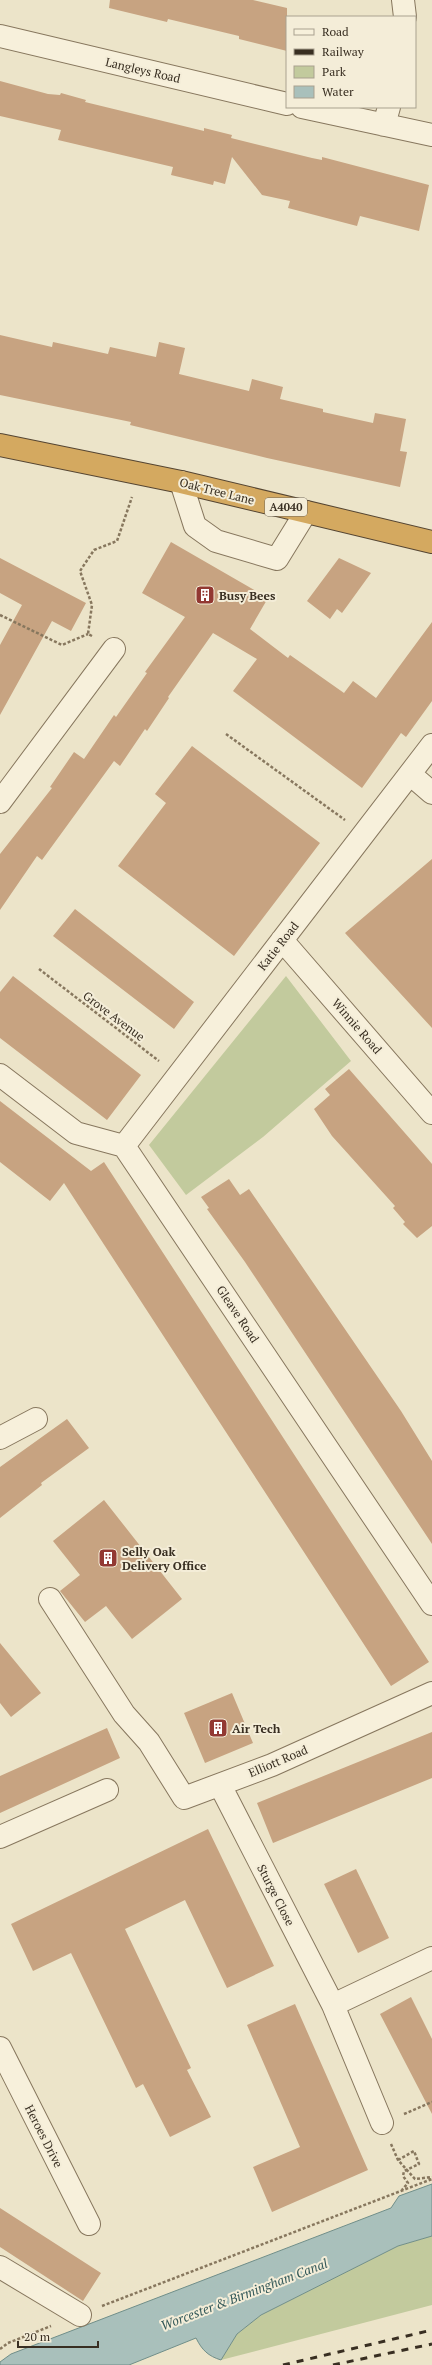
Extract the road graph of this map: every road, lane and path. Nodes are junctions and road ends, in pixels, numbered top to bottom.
1 (403, 0) edge
2 (405, 16) edge
3 (0, 36) edge
4 (286, 104) edge
5 (311, 108) edge
6 (386, 116) edge
7 (432, 135) edge
8 (0, 445) edge
9 (140, 473) junction
10 (181, 482) junction
11 (306, 512) junction
12 (432, 542) edge
13 (0, 615) edge
14 (88, 634) junction
15 (114, 649) joint
16 (226, 734) dead end
17 (432, 745) edge
18 (410, 774) junction
19 (432, 793) edge
20 (0, 802) edge
21 (365, 834) junction
22 (282, 940) junction
23 (39, 970) dead end
24 (0, 1075) edge
25 (178, 1076) junction
26 (432, 1113) edge
27 (124, 1146) junction
28 (36, 1419) dead end
29 (0, 1438) edge
30 (50, 1599) dead end
31 (432, 1604) edge
32 (432, 1693) edge
33 (220, 1785) junction
34 (107, 1790) dead end
35 (0, 1837) edge
36 (432, 1958) edge
37 (333, 2004) junction
38 (0, 2048) edge
39 (432, 2102) edge
40 (382, 2123) joint
41 (406, 2170) junction
42 (432, 2178) edge
43 (402, 2190) junction
44 (89, 2224) dead end
45 (0, 2267) edge
46 (80, 2315) junction
47 (0, 2349) edge

1 - 2 street
3 - 4 street, Langleys Road
5 - 6 street
6 - 7 street
8 - 9 highway, Oak Tree Lane / A4040
9 - 10 highway, Oak Tree Lane / A4040
9 - 14 path
10 - 11 highway, Oak Tree Lane / A4040
10 - 11 street
11 - 12 highway, Oak Tree Lane / A4040
13 - 14 path
14 - 15 path
15 - 20 street
16 - 21 path
17 - 18 street, Katie Road
18 - 19 street
18 - 21 street, Katie Road
21 - 22 street, Katie Road
22 - 25 street, Katie Road
22 - 26 street, Winnie Road
23 - 25 path, Grove Avenue
24 - 27 street
25 - 27 street, Katie Road
27 - 31 street, Gleave Road
28 - 29 street
30 - 33 street, Elliott Road
32 - 33 street, Elliott Road
33 - 37 street, Sturge Close
34 - 35 street
36 - 37 street
37 - 40 street, Sturge Close
38 - 44 street, Heroes Drive
39 - 40 path
41 - 41 path
41 - 42 path
41 - 43 path
42 - 43 path
43 - 46 path
45 - 46 street
46 - 47 path

